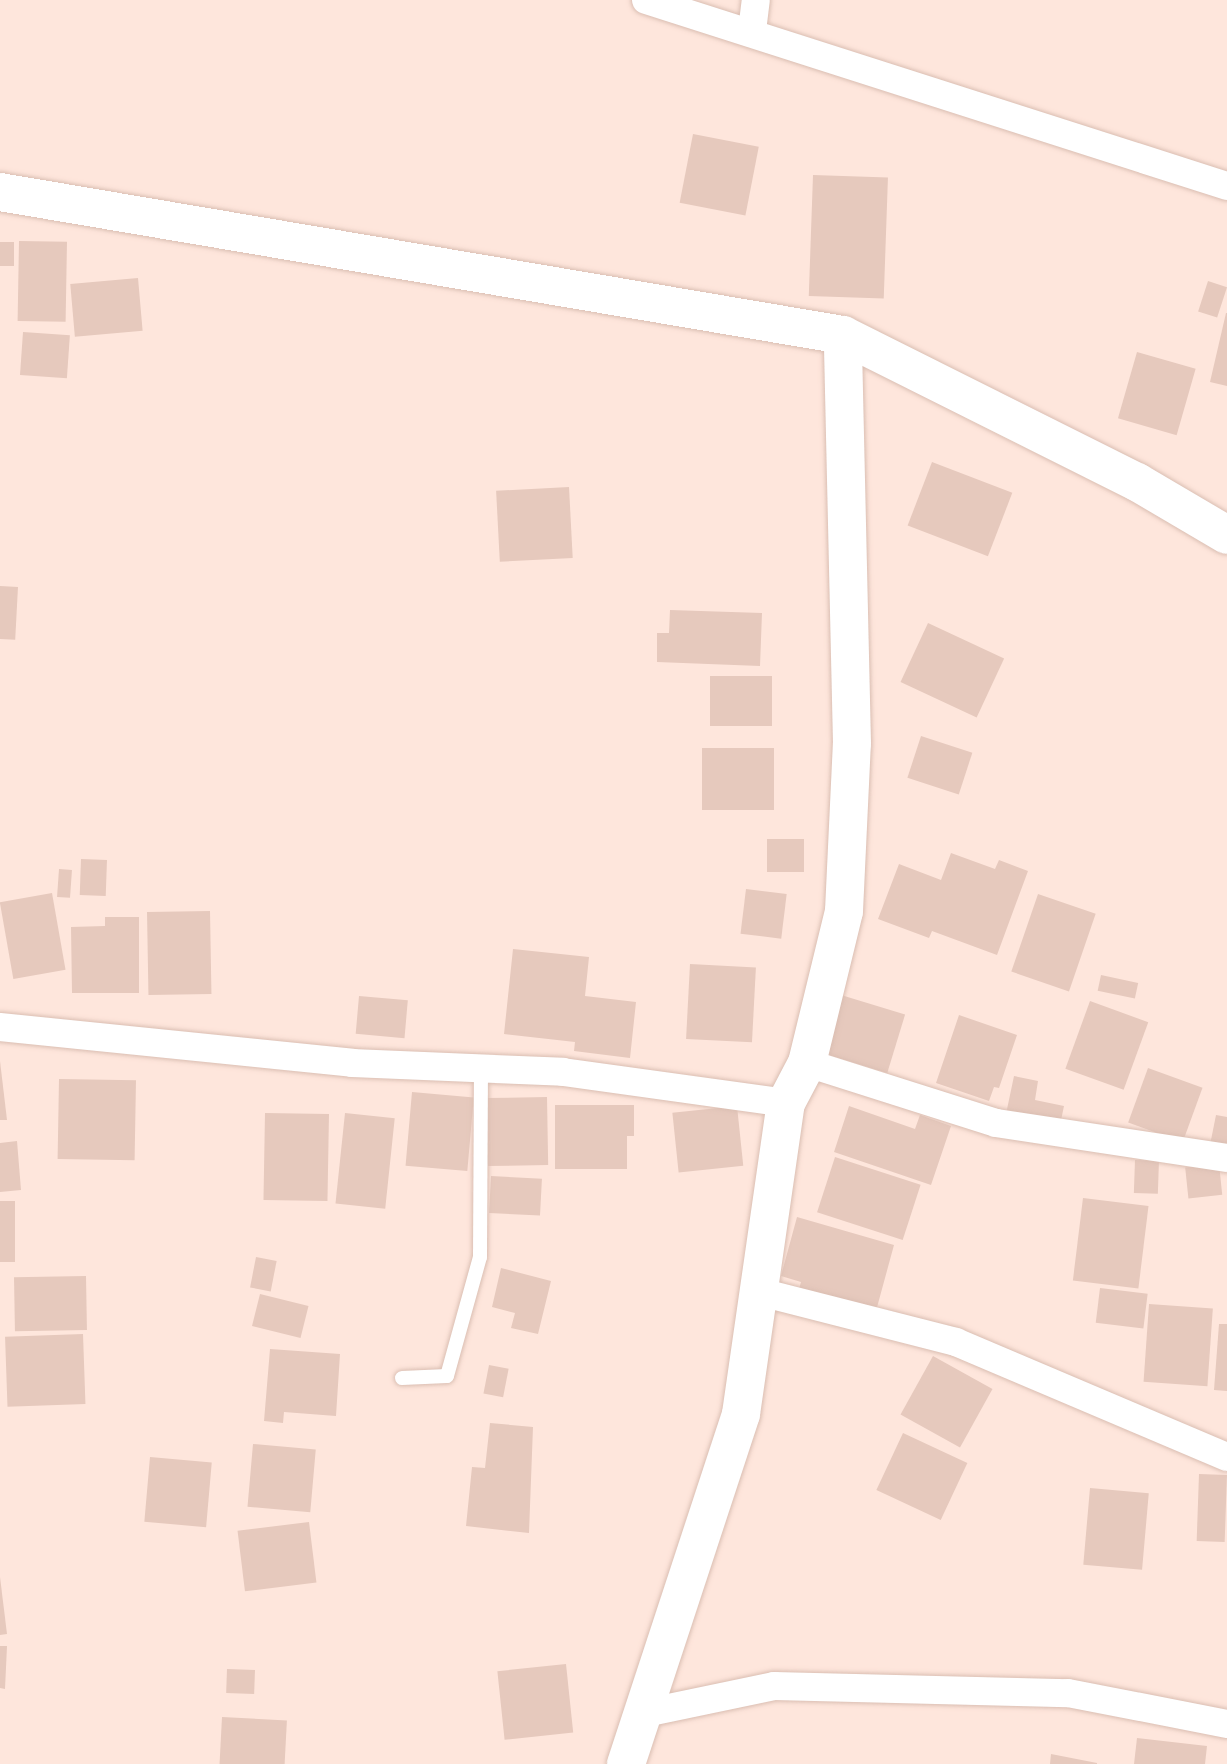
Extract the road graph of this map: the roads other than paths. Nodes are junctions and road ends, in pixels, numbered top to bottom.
1 (646, 0) edge
2 (756, 0) edge
3 (752, 31) junction
4 (1227, 186) edge
5 (0, 192) edge
6 (843, 335) junction
7 (1227, 535) edge
8 (0, 1027) edge
9 (807, 1063) junction
10 (481, 1067) junction
11 (786, 1103) junction
12 (1227, 1158) edge
13 (760, 1292) junction
14 (402, 1378) dead end
15 (1227, 1457) edge
16 (645, 1713) junction
17 (1227, 1724) edge
18 (626, 1764) edge

1 - 3 street
2 - 3 street
3 - 4 street
5 - 6 street
6 - 7 street
6 - 9 street
8 - 10 street
9 - 11 street
9 - 12 street
10 - 11 street
10 - 14 lane
11 - 13 street
13 - 15 street
13 - 16 street
16 - 17 street
16 - 18 street

